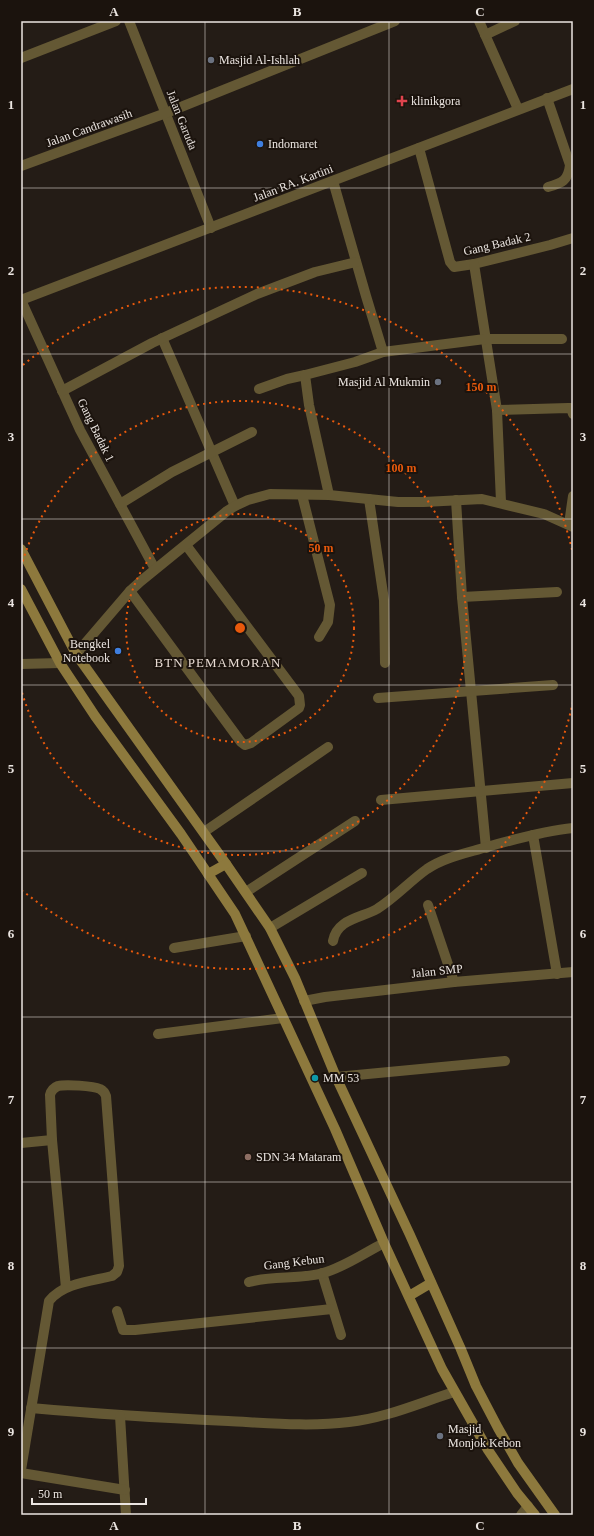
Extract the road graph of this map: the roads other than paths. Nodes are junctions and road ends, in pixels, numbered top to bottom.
1 (116, 21) edge
2 (129, 21) edge
3 (395, 21) edge
4 (479, 21) edge
5 (515, 21) edge
6 (486, 35) junction
7 (21, 58) edge
8 (573, 88) edge
9 (547, 98) junction
10 (518, 109) junction
11 (166, 113) junction
12 (418, 148) junction
13 (21, 166) edge
14 (333, 181) junction
15 (548, 187) dead end
16 (211, 228) junction
17 (573, 238) edge
18 (356, 262) junction
19 (474, 264) junction
20 (21, 300) edge
21 (162, 338) junction
22 (485, 339) junction
23 (562, 339) dead end
24 (383, 352) junction
25 (305, 375) junction
26 (258, 389) dead end
27 (62, 390) junction
28 (497, 410) junction
29 (573, 414) edge
30 (252, 432) dead end
31 (210, 452) junction
32 (302, 495) junction
33 (329, 495) junction
34 (573, 496) edge
35 (369, 499) junction
36 (456, 500) junction
37 (501, 502) junction
38 (120, 504) junction
39 (235, 506) junction
40 (571, 525) edge
41 (186, 545) junction
42 (21, 549) edge
43 (155, 569) junction
44 (21, 589) edge
45 (130, 591) junction
46 (557, 592) dead end
47 (462, 597) junction
48 (319, 637) dead end
49 (76, 654) junction
50 (60, 663) junction
51 (385, 663) dead end
52 (21, 664) edge
53 (553, 685) dead end
54 (471, 691) junction
55 (378, 698) dead end
56 (328, 747) dead end
57 (573, 783) edge
58 (480, 792) junction
59 (381, 800) dead end
60 (355, 821) dead end
61 (573, 828) edge
62 (204, 832) junction
63 (533, 835) junction
64 (486, 848) junction
65 (226, 864) junction
66 (362, 873) dead end
67 (208, 874) junction
68 (246, 892) junction
69 (428, 905) dead end
70 (270, 928) junction
71 (246, 936) junction
72 (333, 941) dead end
73 (174, 948) dead end
74 (573, 972) edge
75 (558, 974) junction
76 (454, 982) junction
77 (304, 1001) junction
78 (283, 1018) junction
79 (158, 1034) dead end
80 (505, 1061) dead end
81 (336, 1077) junction
82 (52, 1140) junction
83 (21, 1143) edge
84 (384, 1243) junction
85 (322, 1274) junction
86 (249, 1282) dead end
87 (431, 1283) junction
88 (66, 1288) junction
89 (409, 1296) junction
90 (332, 1309) junction
91 (117, 1311) dead end
92 (341, 1336) dead end
93 (454, 1392) junction
94 (31, 1408) junction
95 (120, 1416) junction
96 (21, 1472) edge
97 (125, 1490) junction
98 (528, 1506) junction
99 (126, 1515) edge
100 (521, 1515) edge
101 (535, 1515) edge
102 (555, 1515) edge

1 - 7 street
2 - 11 street, Jalan Garuda
3 - 11 street, Jalan Candrawasih
4 - 6 street
5 - 6 street
6 - 10 street
8 - 9 street, Jalan RA. Kartini
9 - 10 street, Jalan RA. Kartini
9 - 15 street
10 - 12 street, Jalan RA. Kartini
11 - 13 street, Jalan Candrawasih
11 - 16 street, Jalan Garuda
12 - 14 street, Jalan RA. Kartini
12 - 19 street, Gang Badak 2
14 - 16 street, Jalan RA. Kartini
14 - 18 street
16 - 20 street, Jalan RA. Kartini
17 - 19 street, Gang Badak 2
18 - 21 street
18 - 24 street
19 - 22 street
20 - 27 street, Gang Badak 1
21 - 27 street
21 - 31 street
22 - 23 street
22 - 24 street
22 - 28 street
24 - 25 street
25 - 26 street
25 - 33 street
27 - 38 street, Gang Badak 1
28 - 29 street
28 - 37 street
30 - 31 street
31 - 38 street
31 - 39 street
32 - 33 street
32 - 39 street
32 - 48 street
33 - 35 street
34 - 40 street
35 - 36 street
35 - 51 street
36 - 37 street
36 - 47 street
37 - 40 street
38 - 43 street, Gang Badak 1
39 - 41 street
41 - 43 street
41 - 45 street
42 - 49 main road
43 - 45 street
44 - 50 main road
45 - 49 street
46 - 47 street
47 - 54 street
49 - 62 main road
50 - 52 street
50 - 67 main road
53 - 54 street
54 - 55 street
54 - 58 street
56 - 62 street
57 - 58 street
58 - 59 street
58 - 64 street
60 - 68 street
61 - 63 street
62 - 65 main road
63 - 64 street
63 - 75 street
64 - 72 street
65 - 67 main road
65 - 68 main road
66 - 70 street
67 - 71 main road
68 - 70 main road
69 - 76 street
70 - 77 main road
71 - 73 street
71 - 78 main road
74 - 75 street, Jalan SMP
75 - 76 street, Jalan SMP
76 - 77 street, Jalan SMP
77 - 81 main road
78 - 79 street
78 - 84 main road
80 - 81 street
81 - 87 main road
82 - 83 street
82 - 88 street
82 - 88 street
84 - 85 street, Gang Kebun
84 - 89 main road
85 - 86 street, Gang Kebun
85 - 90 street
87 - 89 main road
87 - 102 main road
88 - 94 street
89 - 93 main road
90 - 91 street
90 - 92 street
93 - 95 street
93 - 98 main road
94 - 95 street
94 - 96 street
95 - 97 street
96 - 97 street
97 - 99 street
98 - 100 street
98 - 101 main road

